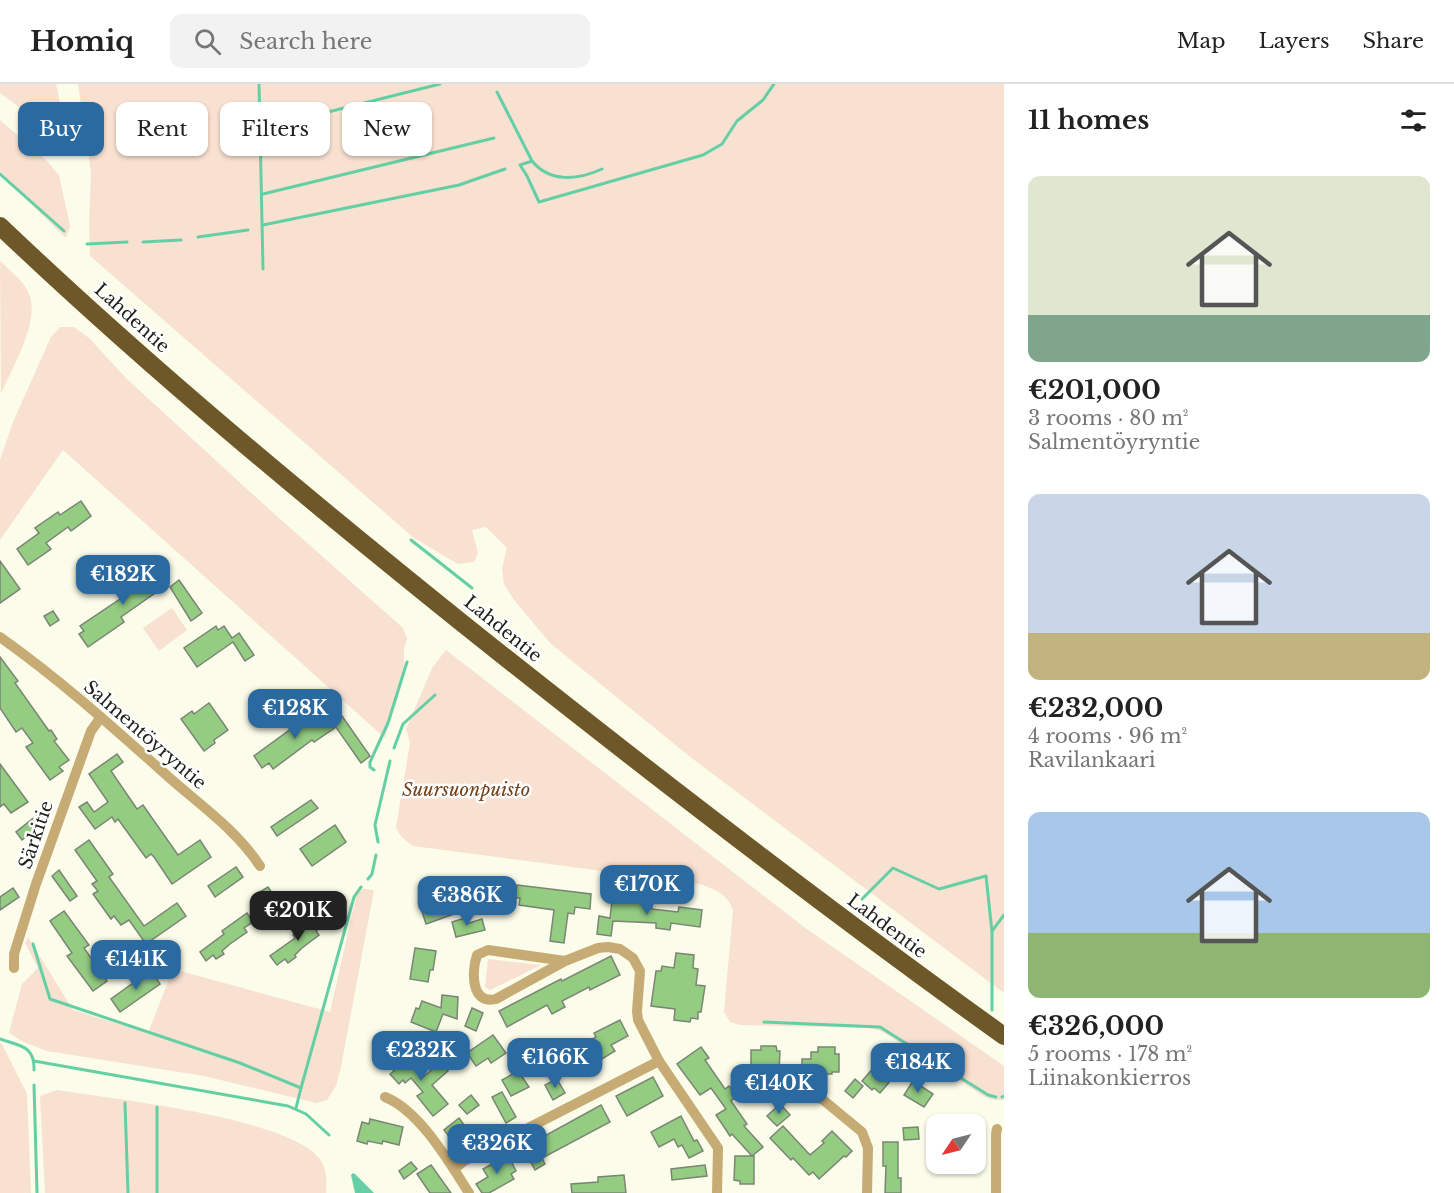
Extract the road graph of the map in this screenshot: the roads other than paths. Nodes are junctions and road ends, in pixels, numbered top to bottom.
1 (0, 226) edge
2 (0, 637) edge
3 (101, 717) junction
4 (260, 866) dead end
5 (565, 961) junction
6 (14, 968) dead end
7 (1004, 1036) edge
8 (659, 1060) junction
9 (807, 1096) dead end
10 (384, 1097) dead end
11 (997, 1129) dead end
12 (454, 1169) junction
13 (469, 1193) edge
14 (717, 1193) edge
15 (867, 1193) edge
16 (996, 1193) edge

1 - 7 highway, Lahdentie
2 - 3 street, Salmentöyryntie
3 - 4 street, Salmentöyryntie
3 - 6 street, Särkitie
5 - 5 street
5 - 8 street
8 - 12 street
8 - 14 street
9 - 15 street
10 - 12 street
11 - 16 street
12 - 13 street

